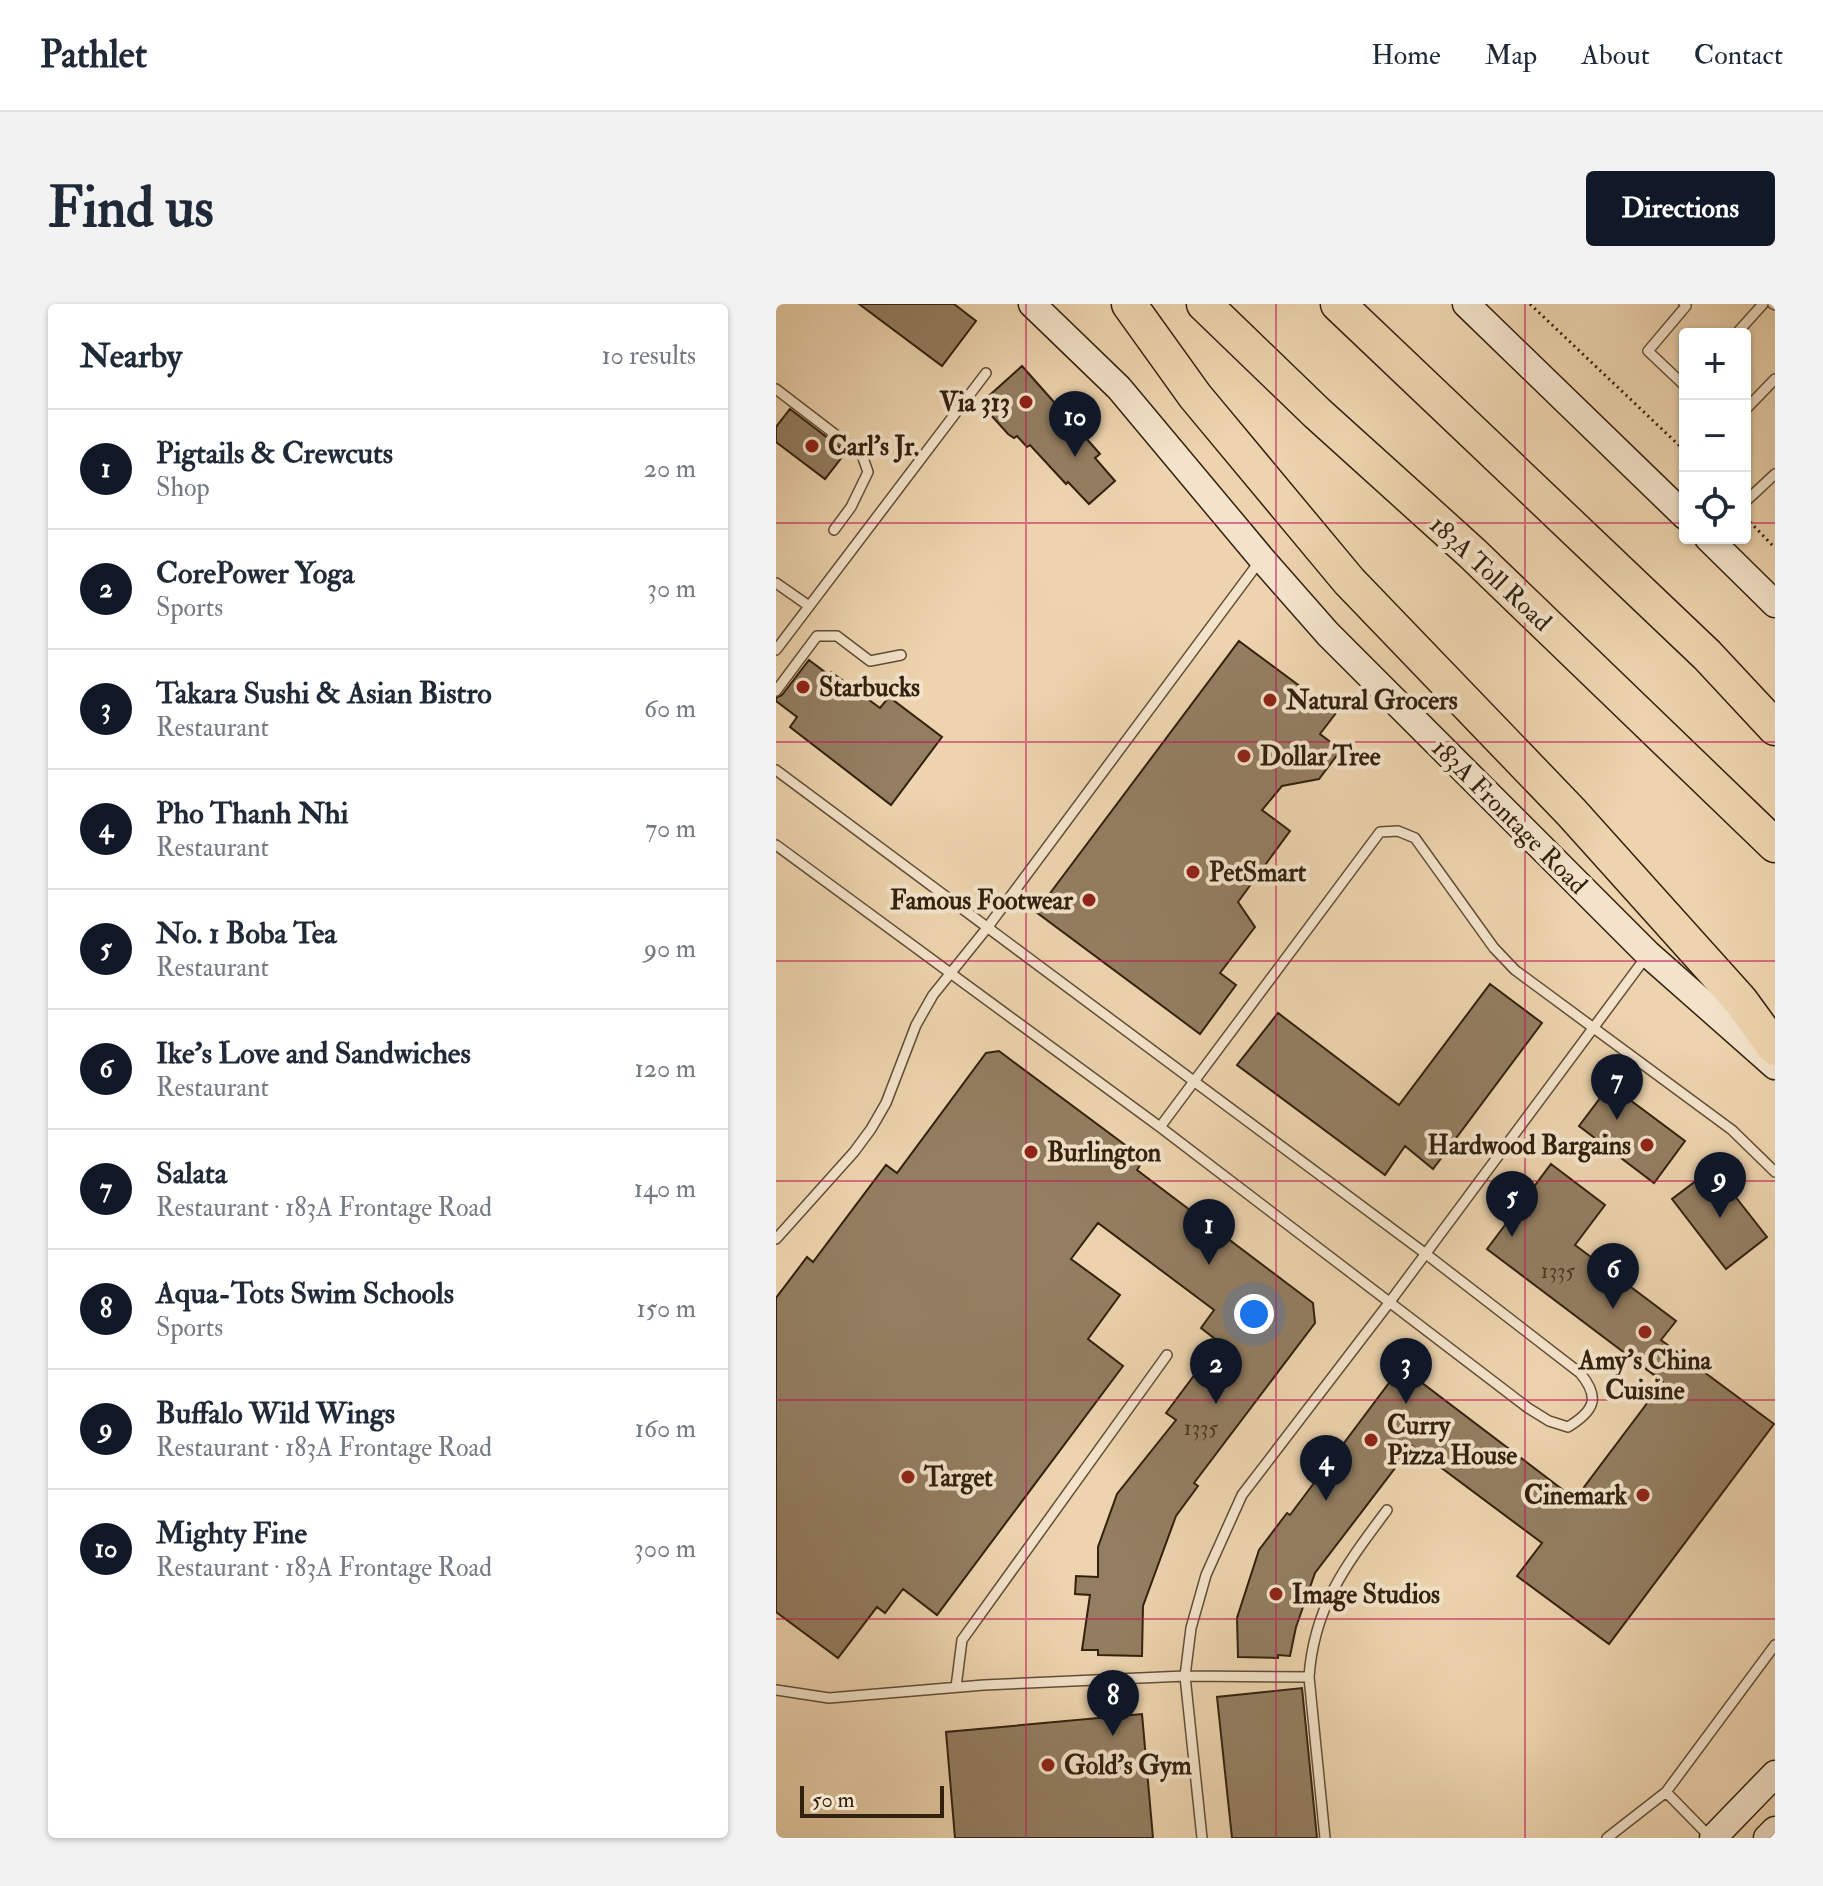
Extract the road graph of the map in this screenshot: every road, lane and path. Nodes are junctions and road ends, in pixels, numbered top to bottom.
1 (1032, 304) edge
2 (1129, 304) edge
3 (1204, 304) edge
4 (1338, 304) edge
5 (1466, 304) edge
6 (1530, 304) edge
7 (1763, 304) edge
8 (1686, 305) edge
9 (1741, 328) edge
10 (986, 373) dead end
11 (1775, 379) edge
12 (1679, 380) edge
13 (776, 389) edge
14 (1751, 404) edge
15 (1679, 445) edge
16 (1775, 474) edge
17 (1751, 496) edge
18 (1679, 510) edge
19 (1751, 523) edge
20 (834, 530) dead end
21 (1716, 544) edge
22 (1775, 548) edge
23 (1262, 559) junction
24 (776, 583) edge
25 (1775, 604) edge
26 (809, 606) junction
27 (776, 650) edge
28 (901, 655) dead end
29 (1707, 655) junction
30 (776, 691) edge
31 (1775, 712) edge
32 (1775, 728) edge
33 (776, 770) edge
34 (776, 845) edge
35 (1775, 845) edge
36 (987, 928) junction
37 (1648, 954) junction
38 (949, 975) junction
39 (1593, 1027) junction
40 (1775, 1048) edge
41 (1775, 1066) edge
42 (1193, 1083) junction
43 (1160, 1127) junction
44 (1775, 1172) edge
45 (776, 1239) edge
46 (1426, 1254) junction
47 (1389, 1303) junction
48 (1167, 1355) dead end
49 (1387, 1510) dead end
50 (1775, 1645) edge
51 (1185, 1676) junction
52 (1309, 1677) junction
53 (956, 1687) junction
54 (776, 1690) edge
55 (1775, 1774) edge
56 (1666, 1792) junction
57 (1775, 1830) edge
58 (1202, 1838) edge
59 (1325, 1838) edge
60 (1607, 1838) edge
61 (1712, 1838) edge
62 (1767, 1838) edge

1 - 23 main road, 183A Frontage Road
2 - 40 highway
3 - 35 highway, 183A Toll Road
4 - 29 highway
5 - 18 main road
6 - 15 path
7 - 9 lane
8 - 12 lane
10 - 26 lane
11 - 14 lane
13 - 20 lane
16 - 17 lane
19 - 22 path
21 - 25 main road
23 - 36 lane
23 - 37 main road, 183A Frontage Road
24 - 26 lane
26 - 27 lane
28 - 30 lane
29 - 31 highway
29 - 32 highway
33 - 36 lane
34 - 38 lane
36 - 38 lane
36 - 42 lane
37 - 39 lane
37 - 41 main road, 183A Frontage Road
38 - 43 lane
38 - 45 lane
39 - 42 lane
39 - 44 lane
39 - 46 lane
42 - 43 lane
42 - 46 lane
43 - 47 lane
46 - 47 lane
46 - 47 lane
47 - 51 lane
48 - 53 lane
49 - 52 lane
50 - 56 lane
51 - 52 lane
51 - 53 lane
51 - 58 lane
52 - 59 lane
53 - 54 lane
55 - 61 main road
56 - 60 lane
56 - 61 lane
57 - 62 main road

